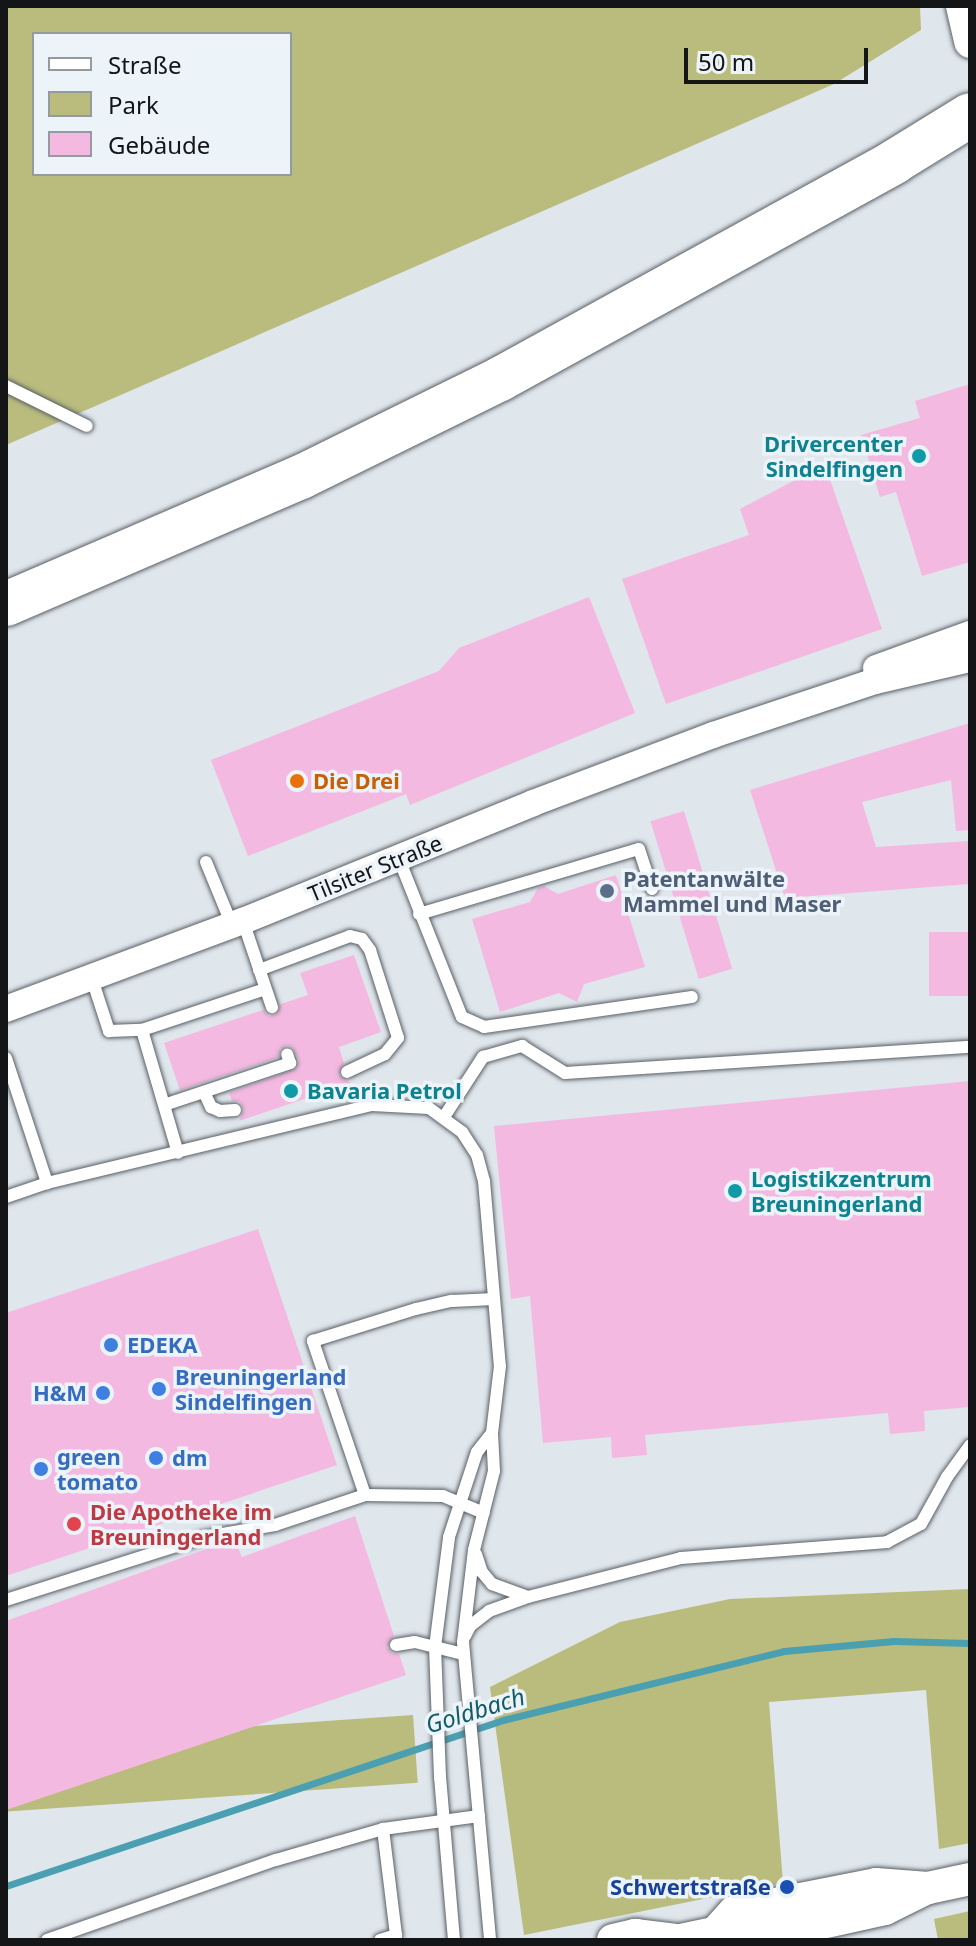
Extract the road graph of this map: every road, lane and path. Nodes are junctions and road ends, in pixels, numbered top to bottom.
1 (962, 6) edge
2 (970, 42) edge
3 (970, 89) edge
4 (947, 119) edge
5 (6, 386) edge
6 (87, 426) dead end
7 (7, 583) edge
8 (970, 634) edge
9 (970, 659) edge
10 (743, 724) junction
11 (399, 859) junction
12 (206, 862) dead end
13 (652, 889) dead end
14 (419, 914) junction
15 (237, 923) junction
16 (259, 970) junction
17 (92, 979) junction
18 (265, 989) junction
19 (692, 997) dead end
20 (272, 1007) dead end
21 (6, 1009) edge
22 (142, 1030) junction
23 (970, 1047) edge
24 (287, 1054) dead end
25 (6, 1058) edge
26 (347, 1072) dead end
27 (204, 1092) junction
28 (167, 1104) junction
29 (235, 1110) dead end
30 (444, 1117) junction
31 (178, 1153) junction
32 (47, 1183) junction
33 (6, 1197) edge
34 (494, 1299) junction
35 (492, 1433) junction
36 (970, 1445) edge
37 (365, 1495) junction
38 (459, 1502) junction
39 (484, 1513) junction
40 (474, 1550) junction
41 (528, 1597) junction
42 (6, 1600) edge
43 (396, 1645) dead end
44 (435, 1647) junction
45 (463, 1648) junction
46 (479, 1816) junction
47 (444, 1820) junction
48 (383, 1829) junction
49 (970, 1879) edge
50 (731, 1938) edge
51 (47, 1940) edge
52 (380, 1940) edge
53 (454, 1940) edge
54 (490, 1940) edge
55 (613, 1940) edge
56 (674, 1940) edge
57 (681, 1940) edge

1 - 2 street
3 - 4 highway
4 - 7 highway
5 - 6 lane
8 - 10 street, Tilsiter Straße
9 - 10 street, Tilsiter Straße
10 - 11 street, Tilsiter Straße
11 - 14 lane
11 - 15 street, Tilsiter Straße
12 - 15 lane
13 - 14 lane
14 - 19 lane
15 - 16 lane
15 - 17 street, Tilsiter Straße
16 - 18 lane
16 - 26 lane
17 - 21 street, Tilsiter Straße
17 - 22 lane
18 - 20 lane
18 - 22 lane
22 - 28 lane
23 - 30 lane
24 - 27 lane
25 - 32 lane
27 - 28 lane
27 - 29 lane
28 - 31 lane
30 - 31 lane
30 - 34 lane
31 - 32 lane
32 - 33 lane
34 - 35 lane
34 - 37 lane
35 - 38 lane
35 - 39 lane
36 - 41 lane
37 - 38 lane
37 - 42 lane
38 - 39 lane
38 - 44 lane
39 - 40 lane
40 - 41 lane
40 - 45 lane
41 - 45 lane
43 - 44 lane
44 - 45 lane
44 - 47 lane
45 - 46 lane
46 - 47 lane
46 - 54 lane
47 - 48 lane
47 - 53 lane
48 - 51 lane
48 - 52 lane
49 - 50 street
50 - 57 street
55 - 56 street

